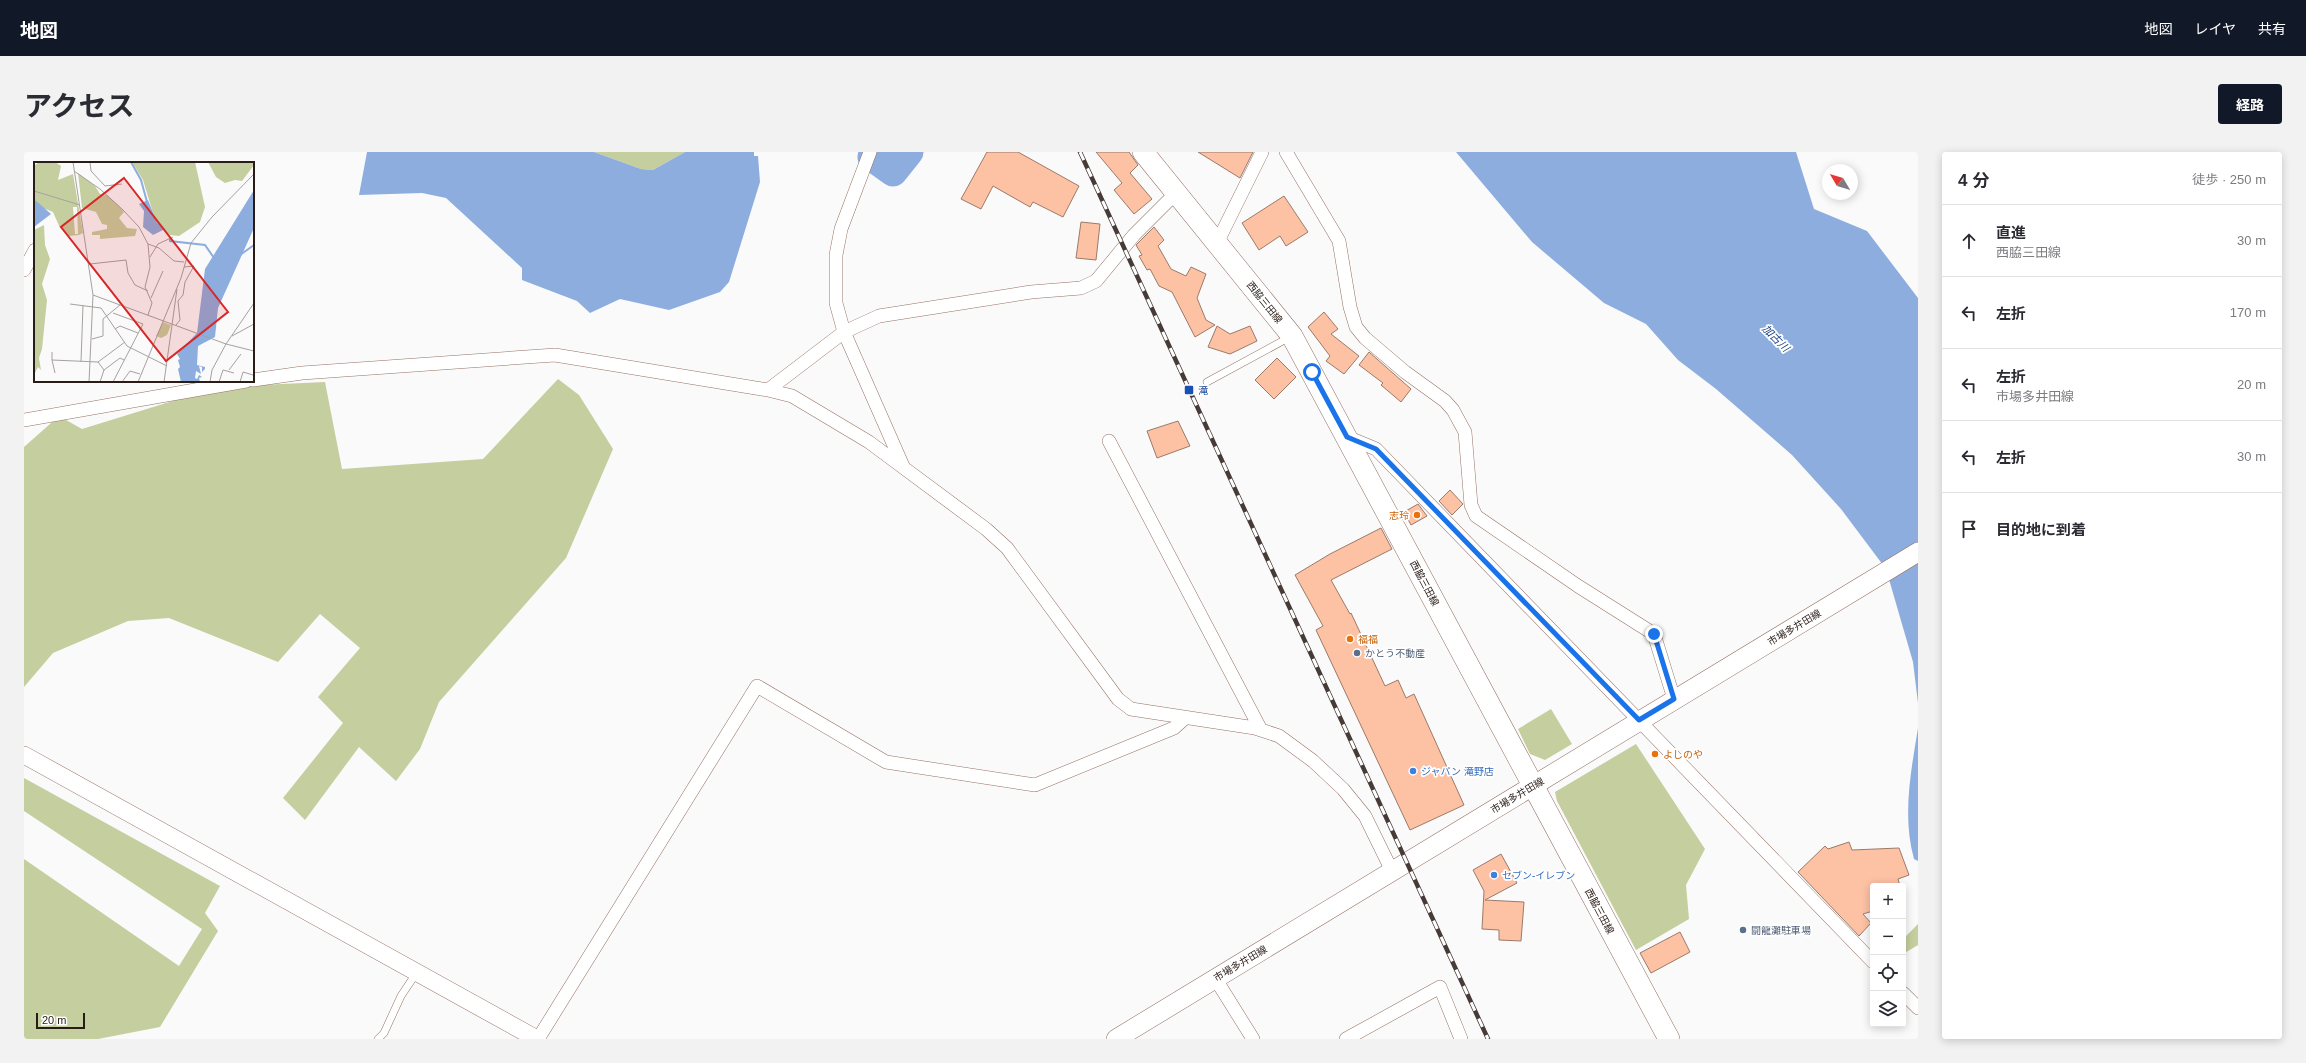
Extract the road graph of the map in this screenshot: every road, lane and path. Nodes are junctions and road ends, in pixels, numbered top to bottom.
1 (870, 152) edge
2 (1143, 152) edge
3 (1262, 152) edge
4 (1286, 152) edge
5 (1176, 193) junction
6 (1217, 243) junction
7 (34, 252) edge
8 (24, 270) edge
9 (844, 332) junction
10 (1292, 336) junction
11 (254, 380) edge
12 (240, 382) edge
13 (1207, 382) dead end
14 (768, 390) junction
15 (24, 420) edge
16 (1347, 437) junction
17 (1108, 441) dead end
18 (904, 468) junction
19 (1918, 552) edge
20 (1674, 699) junction
21 (1185, 718) junction
22 (1639, 720) junction
23 (1261, 730) junction
24 (24, 755) edge
25 (1532, 785) junction
26 (1392, 871) junction
27 (1870, 959) edge
28 (418, 972) junction
29 (1215, 978) junction
30 (1906, 996) edge
31 (1918, 1008) edge
32 (378, 1039) edge
33 (538, 1039) edge
34 (1116, 1039) edge
35 (1253, 1039) edge
36 (1346, 1039) edge
37 (1462, 1039) edge
38 (1669, 1039) edge

1 - 9 street
2 - 5 main road, 西脇三田線
3 - 6 street
4 - 20 street
5 - 6 main road, 西脇三田線
5 - 9 street
6 - 10 main road, 西脇三田線
7 - 8 street
9 - 14 street
9 - 18 street
10 - 13 lane
10 - 16 main road, 西脇三田線
11 - 14 street
12 - 15 street
14 - 18 street
16 - 22 street
16 - 25 main road, 西脇三田線
17 - 23 street
18 - 21 street
19 - 20 main road, 市場多井田線
20 - 22 main road, 市場多井田線
21 - 23 street
21 - 33 street
22 - 25 main road, 市場多井田線
22 - 27 street
23 - 26 street
24 - 28 street
25 - 26 main road, 市場多井田線
25 - 38 main road, 西脇三田線
26 - 29 main road, 市場多井田線
28 - 32 lane
28 - 33 street
29 - 34 main road, 市場多井田線
29 - 35 street
30 - 31 street
36 - 37 street

